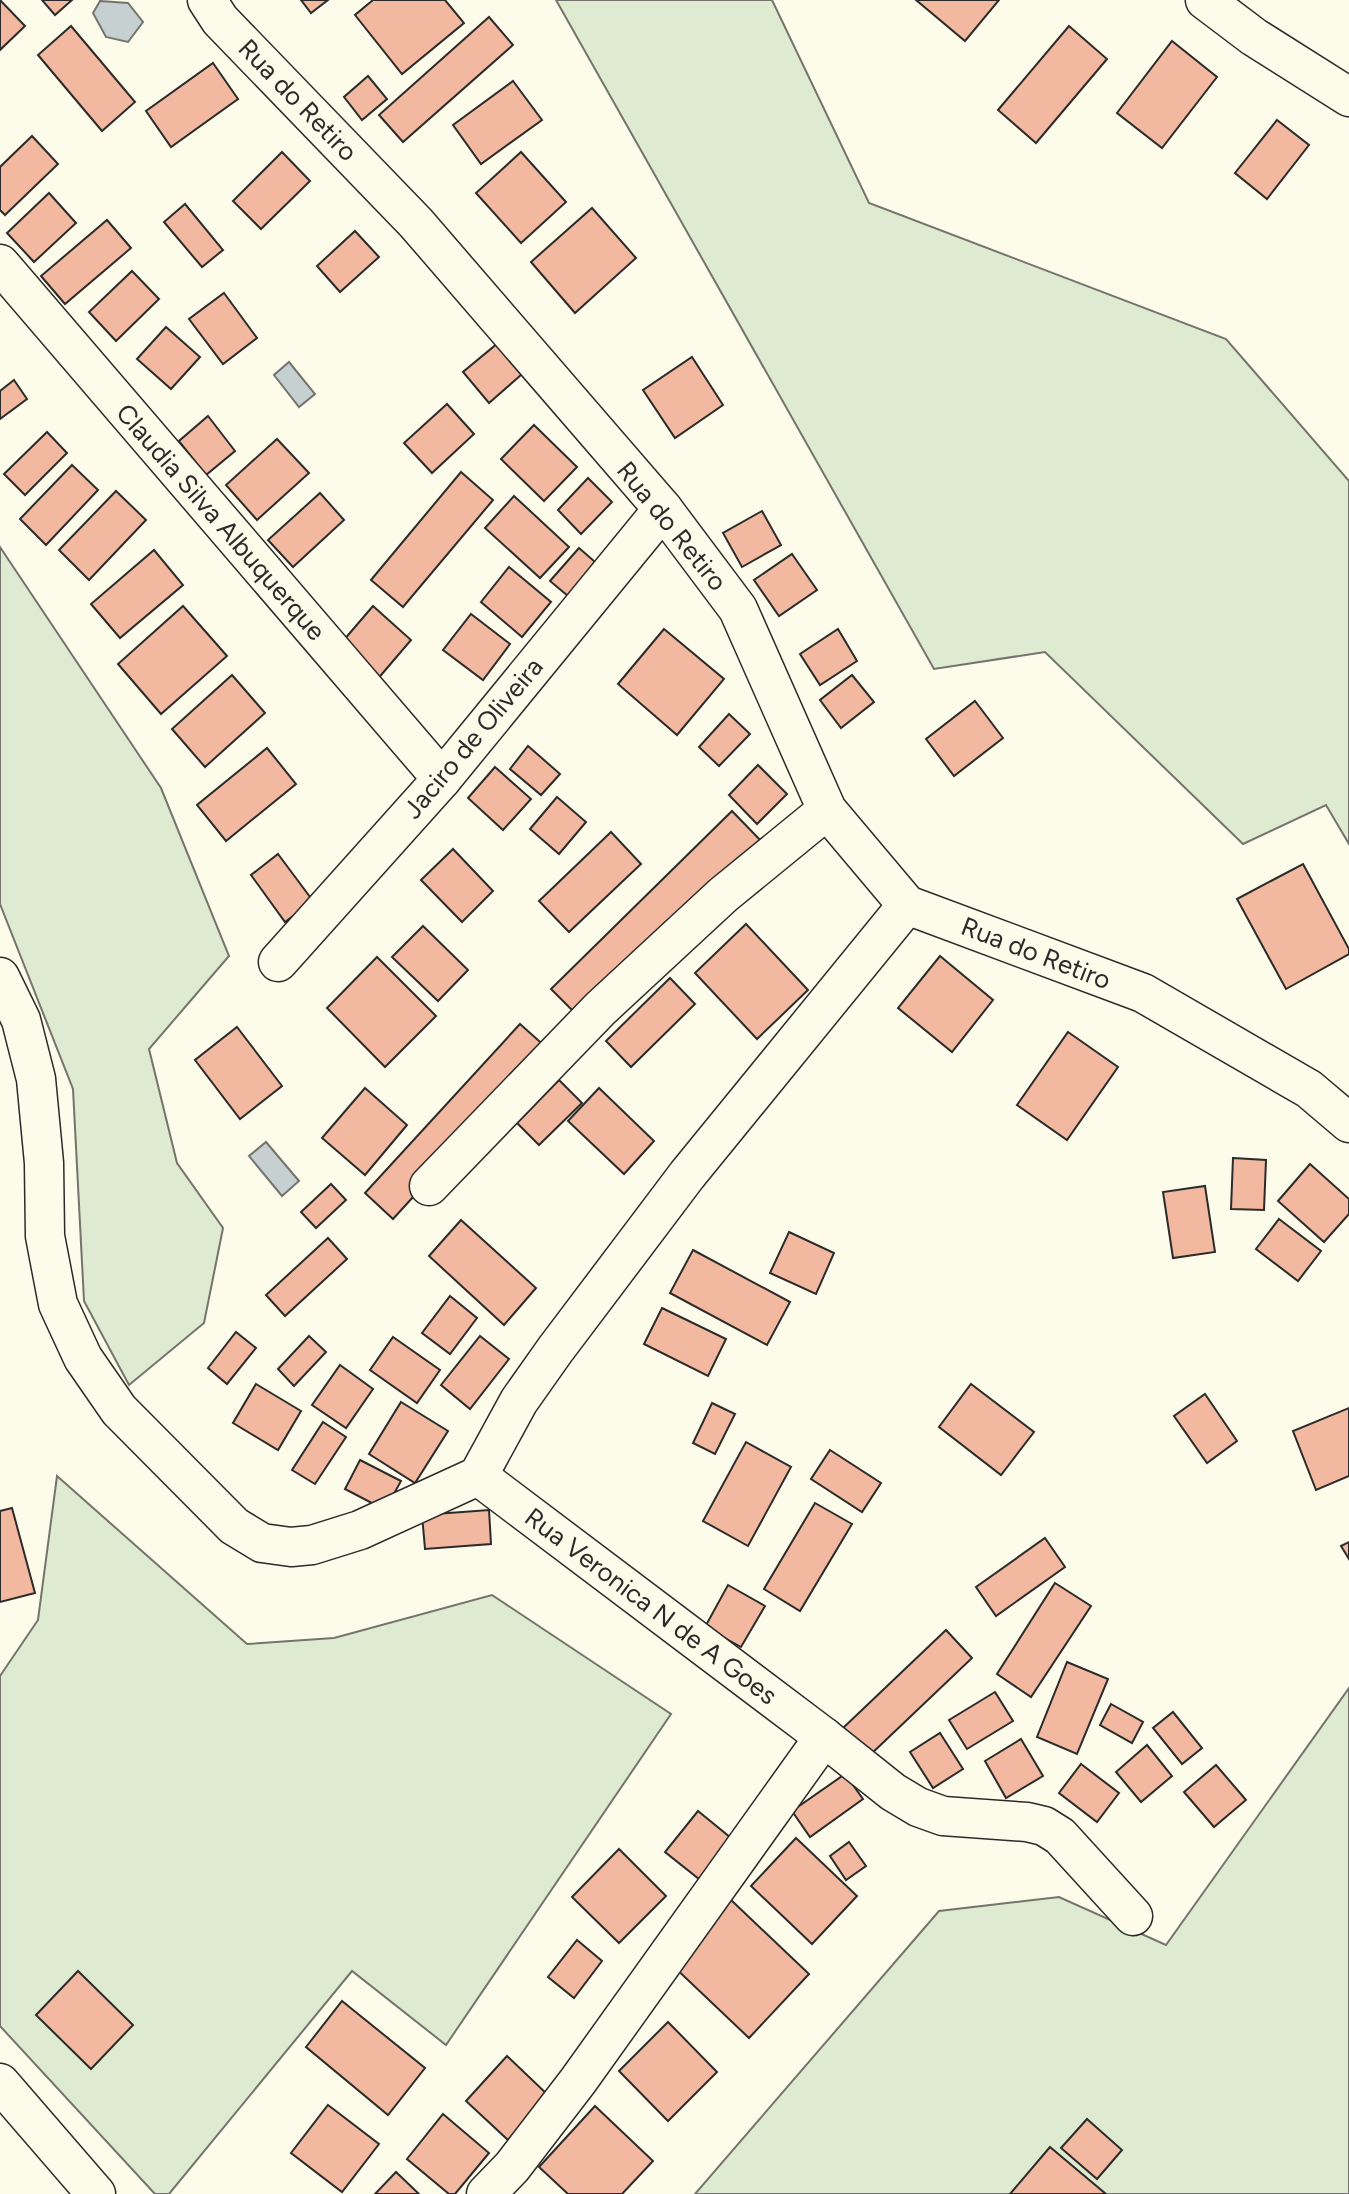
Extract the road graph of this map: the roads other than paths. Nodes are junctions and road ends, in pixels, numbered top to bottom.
1 (207, 0) edge
2 (1205, 0) edge
3 (1349, 97) edge
4 (0, 264) edge
5 (663, 509) junction
6 (442, 779) junction
7 (827, 810) junction
8 (907, 905) junction
9 (278, 962) dead end
10 (0, 977) edge
11 (1349, 1123) edge
12 (429, 1186) dead end
13 (478, 1476) junction
14 (824, 1737) junction
15 (1132, 1916) dead end
16 (0, 2083) edge
17 (96, 2194) edge
18 (486, 2194) edge

1 - 5 street, Rua do Retiro
2 - 3 street
4 - 6 street, Claudia Silva Albuquerque
5 - 6 street, Jaciro de Oliveira
5 - 7 street, Rua do Retiro
6 - 9 street, Jaciro de Oliveira
7 - 8 street, Rua do Retiro
7 - 12 street
8 - 11 street, Rua do Retiro
8 - 13 street
10 - 13 street
13 - 14 street, Rua Veronica N de A Goes
14 - 15 street, Rua Veronica N de A Goes
14 - 18 street
16 - 17 street

